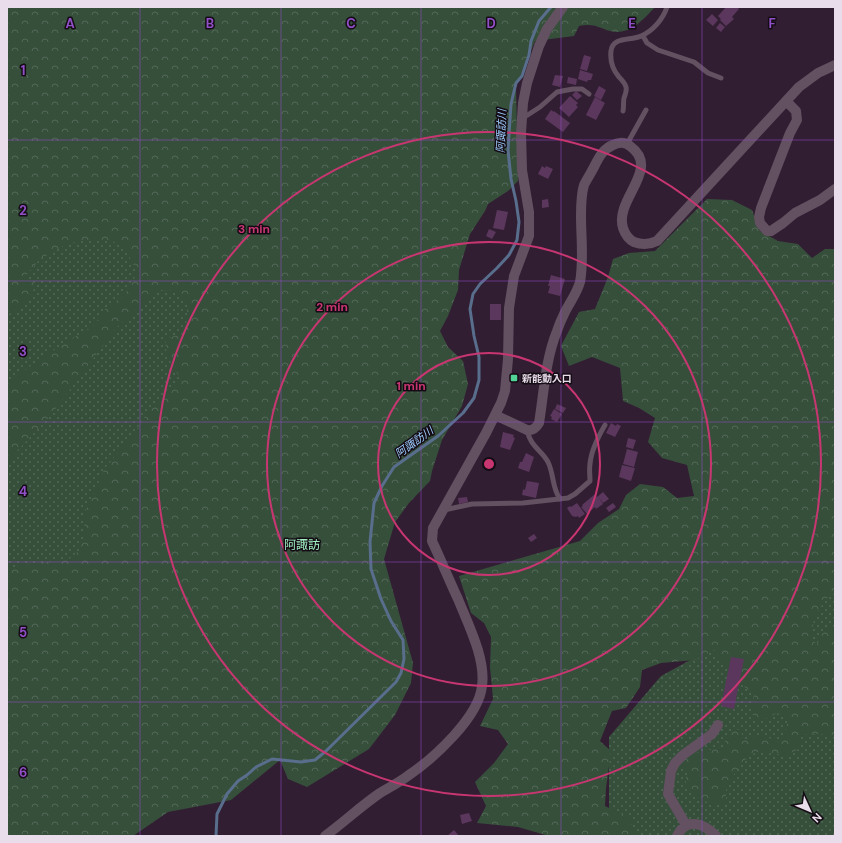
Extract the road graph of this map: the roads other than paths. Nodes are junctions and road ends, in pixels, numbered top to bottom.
1 (563, 7) edge
2 (667, 7) edge
3 (643, 36) junction
4 (835, 65) edge
5 (721, 78) dead end
6 (589, 94) dead end
7 (787, 102) junction
8 (646, 110) dead end
9 (623, 111) dead end
10 (522, 118) junction
11 (627, 144) junction
12 (835, 188) edge
13 (495, 415) junction
14 (605, 425) dead end
15 (527, 430) junction
16 (560, 499) junction
17 (441, 511) junction
18 (718, 725) dead end
19 (686, 825) junction
20 (326, 836) edge
21 (678, 836) edge
22 (716, 836) edge

1 - 10 street
2 - 3 lane
3 - 5 lane
3 - 9 lane
4 - 7 street
6 - 10 lane
7 - 11 street
7 - 12 street
8 - 11 lane
10 - 13 street
11 - 15 street
13 - 15 street
13 - 17 street
14 - 16 lane
15 - 16 lane
16 - 17 lane
17 - 20 street
18 - 19 street
19 - 21 street
19 - 22 street

